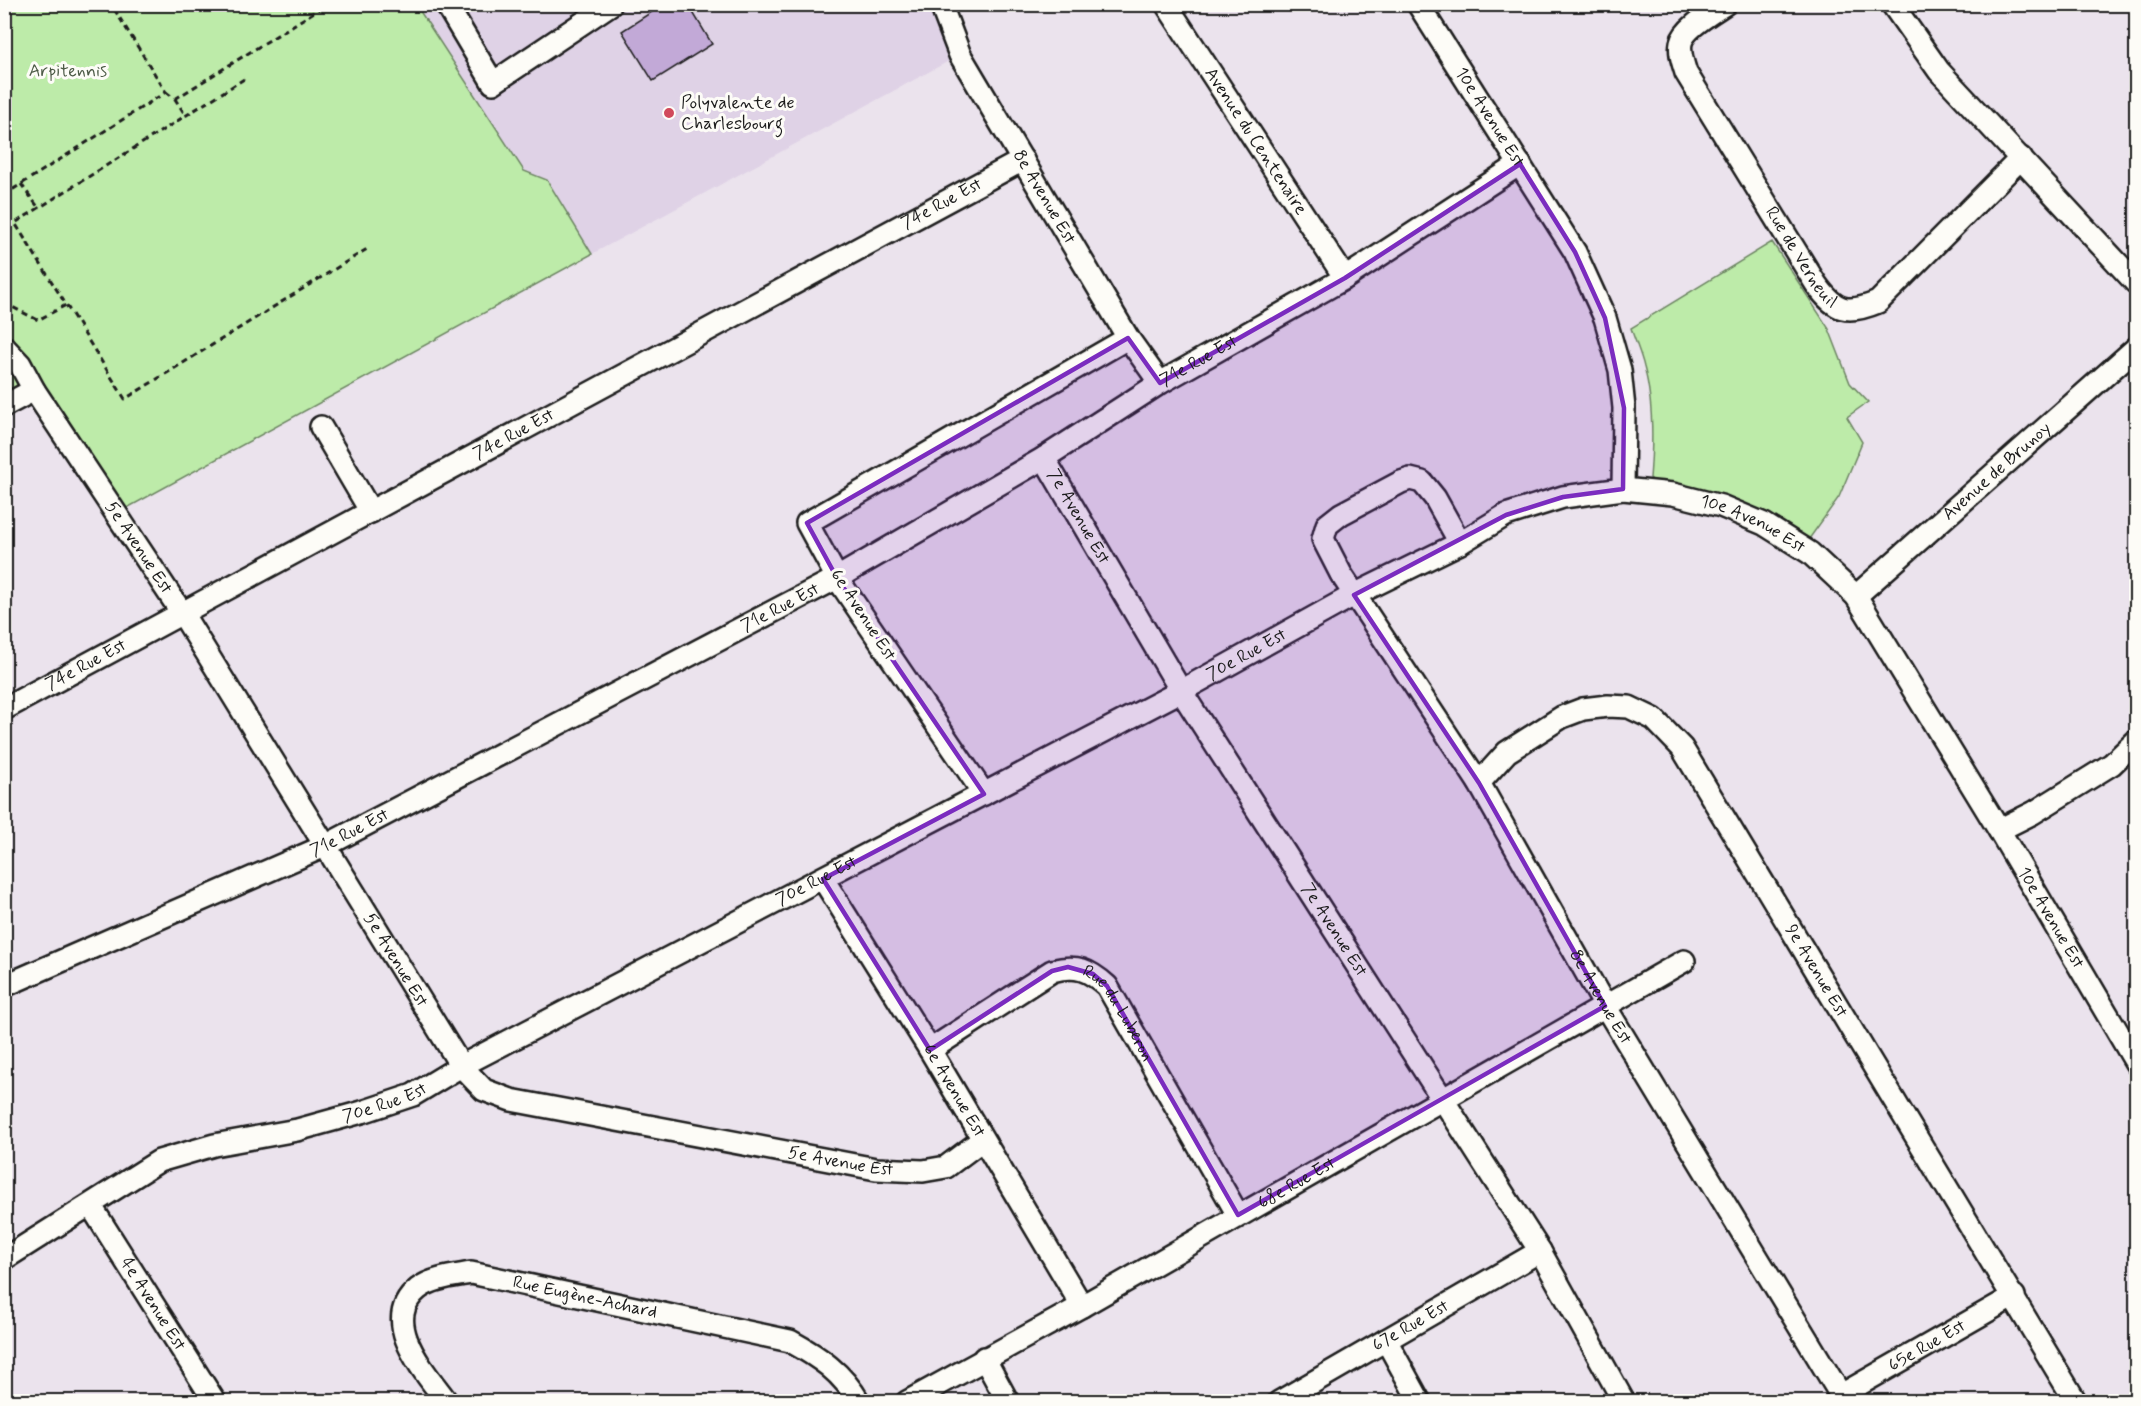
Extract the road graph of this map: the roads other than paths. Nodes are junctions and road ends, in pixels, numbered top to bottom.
1 (446, 4) edge
2 (611, 4) edge
3 (945, 4) edge
4 (1166, 4) edge
5 (1418, 4) edge
6 (1725, 4) edge
7 (1892, 4) edge
8 (2021, 158) junction
9 (1023, 160) junction
10 (1520, 164) junction
11 (1346, 278) junction
12 (2136, 283) edge
13 (1128, 338) junction
14 (4, 347) edge
15 (2136, 348) edge
16 (1160, 383) junction
17 (34, 390) junction
18 (4, 406) edge
19 (321, 427) dead end
20 (1044, 458) junction
21 (1623, 489) junction
22 (371, 512) junction
23 (1460, 543) junction
24 (837, 578) junction
25 (1354, 595) junction
26 (1856, 596) junction
27 (182, 613) junction
28 (1181, 691) junction
29 (4, 709) edge
30 (2136, 741) edge
31 (1479, 783) junction
32 (984, 794) junction
33 (1999, 830) junction
34 (325, 846) junction
35 (823, 879) junction
36 (1684, 961) dead end
37 (4, 986) edge
38 (1605, 1005) junction
39 (930, 1050) junction
40 (2136, 1063) edge
41 (461, 1066) junction
42 (1443, 1098) junction
43 (982, 1140) junction
44 (91, 1206) junction
45 (1238, 1215) junction
46 (1540, 1251) junction
47 (4, 1259) edge
48 (2014, 1296) junction
49 (1082, 1306) junction
50 (1386, 1340) junction
51 (984, 1358) junction
52 (1843, 1398) edge
53 (215, 1401) edge
54 (447, 1401) edge
55 (859, 1401) edge
56 (907, 1401) edge
57 (1008, 1401) edge
58 (1279, 1401) edge
59 (1420, 1401) edge
60 (1624, 1401) edge
61 (2076, 1401) edge

1 - 2 street
3 - 9 street, 8e Avenue Est
4 - 11 street, Avenue du Centenaire
5 - 10 street, 10e Avenue Est
6 - 8 street, Rue de Verneuil
7 - 8 street
8 - 12 street
9 - 13 street, 8e Avenue Est
9 - 22 street, 74e Rue Est
10 - 11 street, 71e Rue Est
10 - 21 street, 10e Avenue Est
11 - 16 street, 71e Rue Est
13 - 16 street, 8e Avenue Est
13 - 24 street, 6e Avenue Est
14 - 17 street, 5e Avenue Est
15 - 26 street, Avenue de Brunoy
16 - 20 street, 71e Rue Est
17 - 18 street
17 - 27 street, 5e Avenue Est
19 - 22 street
20 - 24 street, 71e Rue Est
20 - 28 street, 7e Avenue Est
21 - 23 street, 70e Rue Est
21 - 26 street, 10e Avenue Est
22 - 27 street, 74e Rue Est
23 - 25 street, 70e Rue Est
23 - 25 street, 8e Avenue Est
24 - 32 street, 6e Avenue Est
24 - 34 street, 71e Rue Est
25 - 28 street, 70e Rue Est
25 - 31 street, 8e Avenue Est
26 - 33 street, 10e Avenue Est
27 - 29 street, 74e Rue Est
27 - 34 street, 5e Avenue Est
28 - 32 street, 70e Rue Est
28 - 42 street, 7e Avenue Est
30 - 33 street
31 - 38 street, 8e Avenue Est
31 - 48 street, 9e Avenue Est
32 - 35 street, 70e Rue Est
33 - 40 street, 10e Avenue Est
34 - 37 street, 71e Rue Est
34 - 41 street, 5e Avenue Est
35 - 39 street, 6e Avenue Est
35 - 41 street, 70e Rue Est
36 - 38 street, 68e Rue Est
38 - 42 street, 68e Rue Est
38 - 52 street, 8e Avenue Est
39 - 43 street, 6e Avenue Est
39 - 45 street, Rue du Luberon
41 - 43 street, 5e Avenue Est
41 - 44 street, 70e Rue Est
42 - 45 street, 68e Rue Est
42 - 46 street, 7e Avenue Est
43 - 49 street, 6e Avenue Est
44 - 47 street, 70e Rue Est
44 - 53 street, 4e Avenue Est
45 - 49 street, 68e Rue Est
46 - 50 street, 67e Rue Est
46 - 60 street, 7e Avenue Est
48 - 52 street, 65e Rue Est
48 - 61 street, 9e Avenue Est
49 - 51 street, 68e Rue Est
50 - 58 street, 67e Rue Est
50 - 59 street
51 - 56 street, 68e Rue Est
51 - 57 street
54 - 55 street, Rue Eugène-Achard

